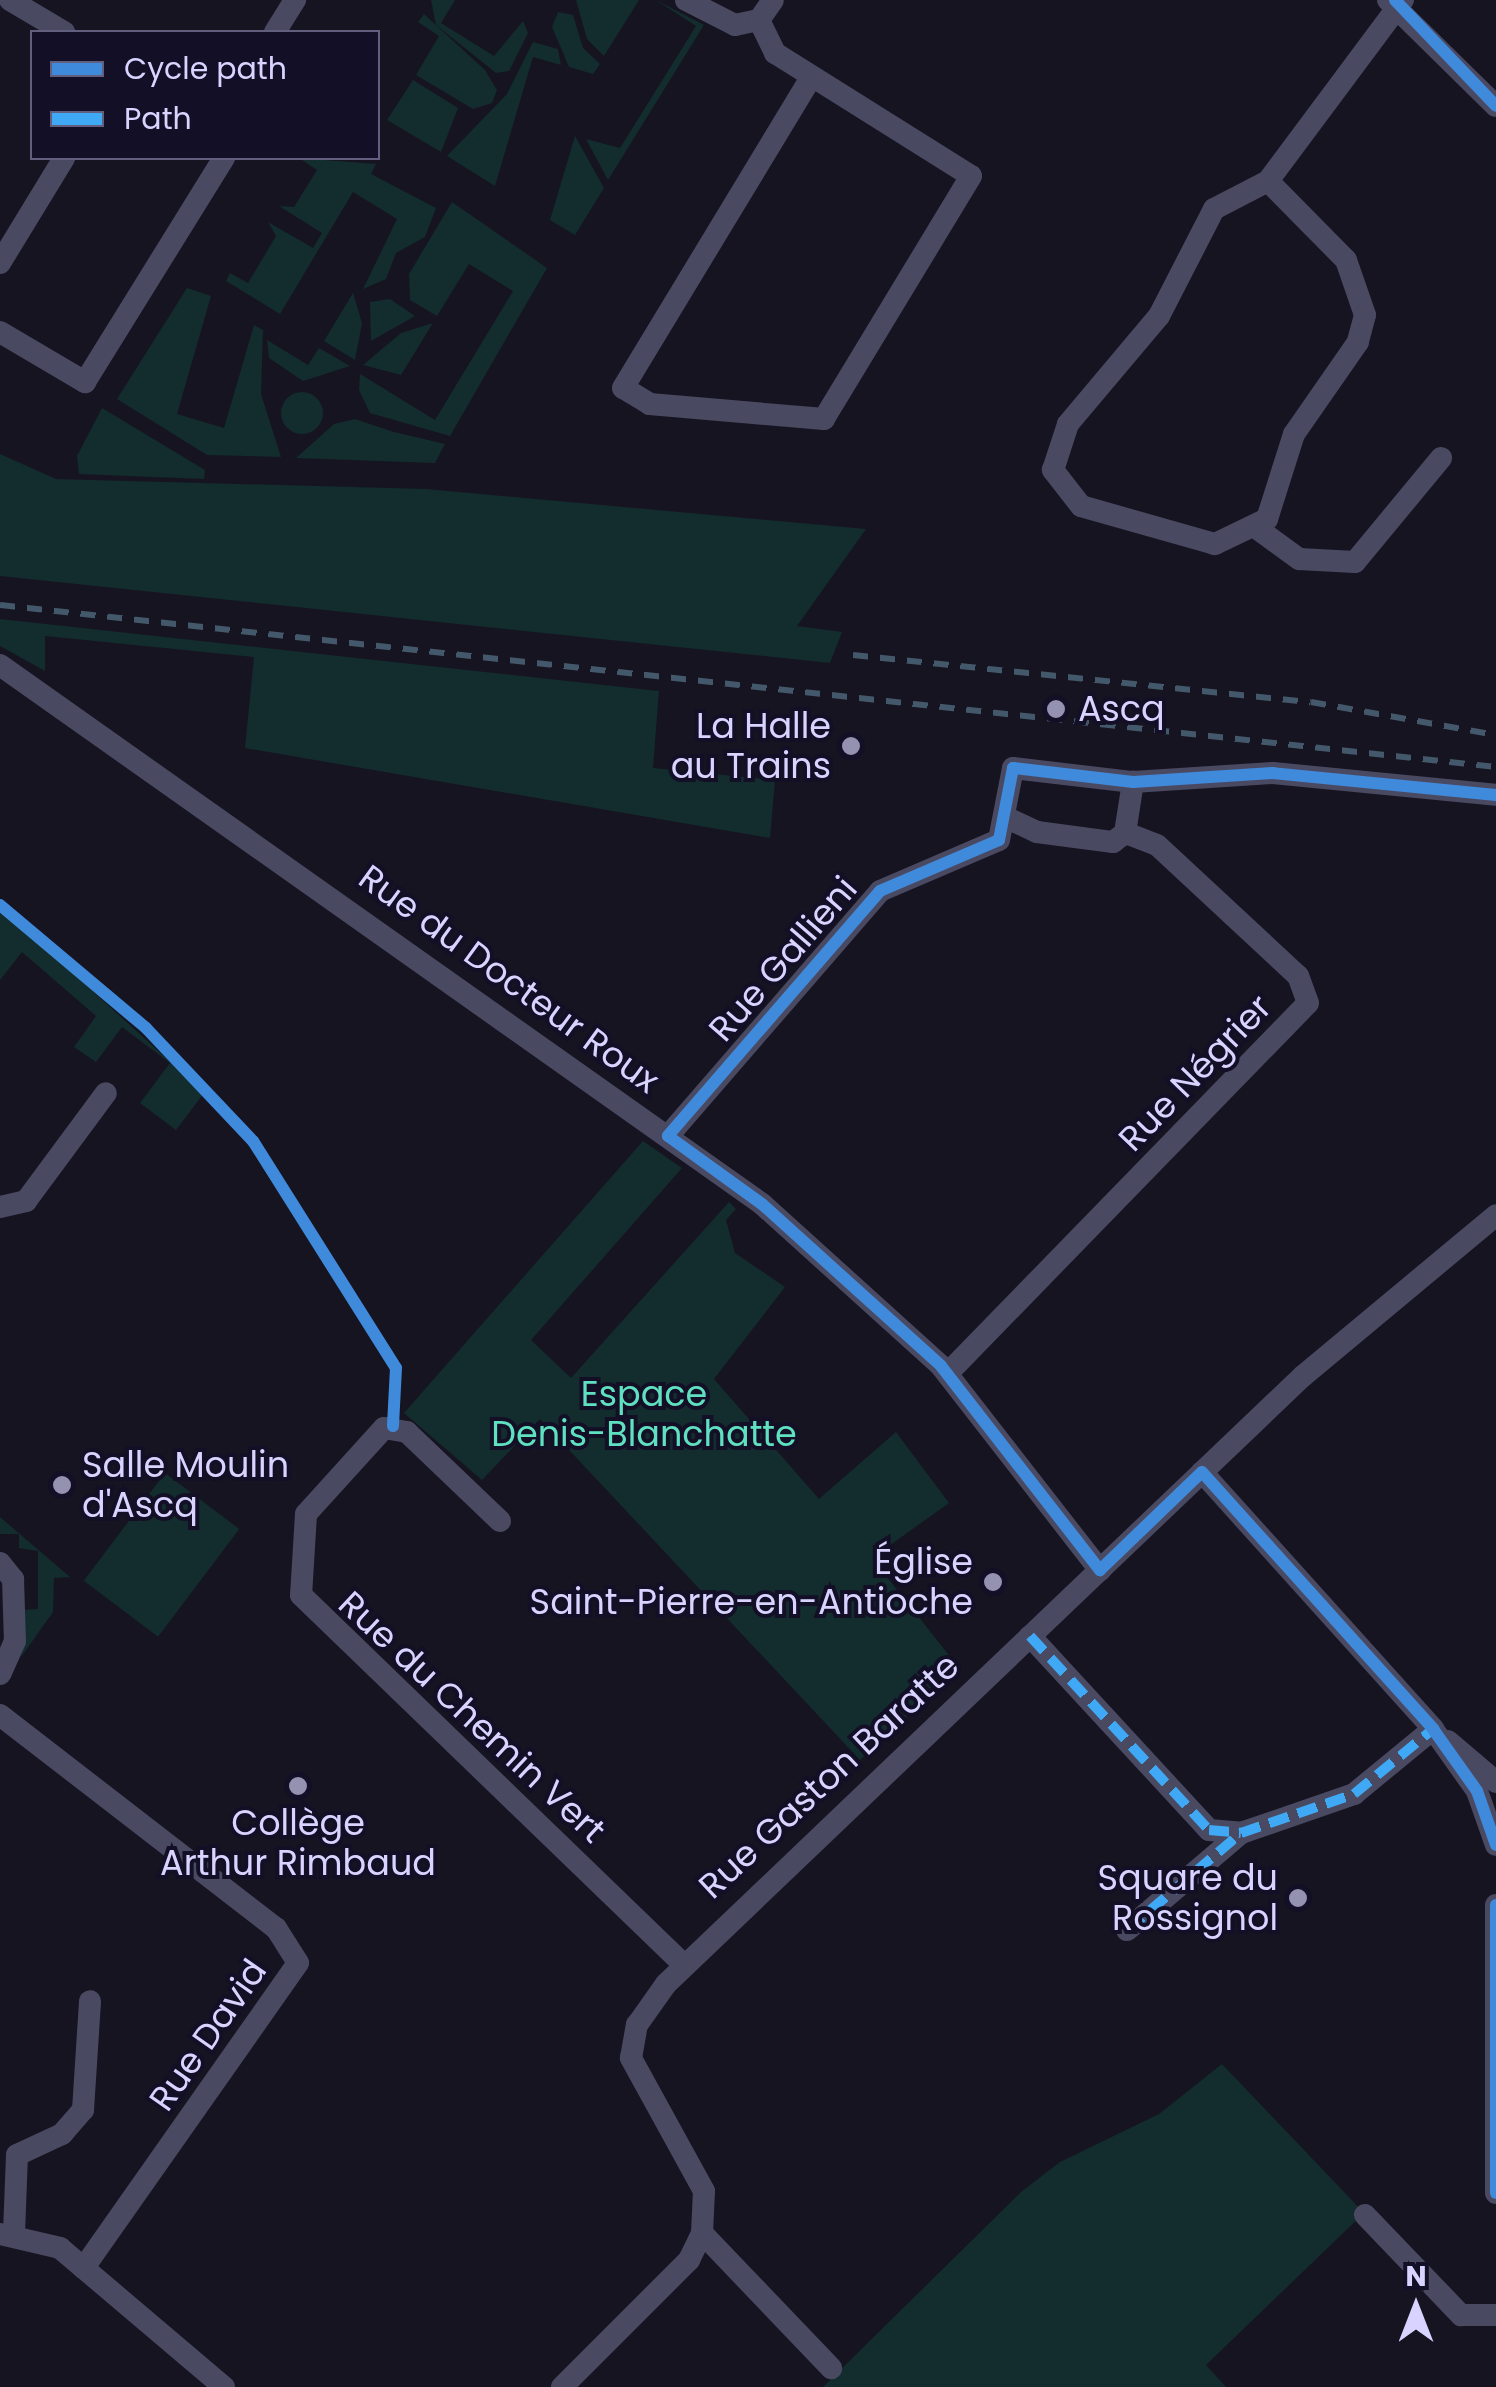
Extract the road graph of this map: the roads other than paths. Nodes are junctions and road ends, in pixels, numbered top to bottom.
1 (10, 0) edge
2 (294, 0) edge
3 (686, 0) edge
4 (773, 0) edge
5 (1396, 2) edge
6 (759, 20) junction
7 (61, 30) edge
8 (275, 30) edge
9 (811, 78) junction
10 (1496, 106) edge
11 (63, 160) edge
12 (223, 160) edge
13 (1268, 181) junction
14 (0, 263) edge
15 (0, 332) edge
16 (1441, 458) dead end
17 (1258, 528) junction
18 (0, 665) edge
19 (1133, 782) junction
20 (1496, 795) edge
21 (1007, 818) junction
22 (1126, 832) junction
23 (106, 1094) dead end
24 (668, 1136) junction
25 (0, 1208) edge
26 (1496, 1215) edge
27 (948, 1373) junction
28 (1202, 1472) junction
29 (500, 1521) dead end
30 (0, 1563) edge
31 (1100, 1570) junction
32 (1030, 1636) junction
33 (0, 1674) edge
34 (0, 1715) edge
35 (1427, 1736) junction
36 (1487, 1776) edge
37 (1241, 1833) junction
38 (1496, 1845) edge
39 (1496, 1906) edge
40 (1127, 1930) dead end
41 (684, 1964) junction
42 (90, 2001) dead end
43 (1496, 2193) edge
44 (1365, 2215) dead end
45 (7, 2233) edge
46 (702, 2233) junction
47 (84, 2268) junction
48 (1496, 2315) edge
49 (831, 2368) dead end
50 (224, 2387) edge
51 (562, 2387) edge

1 - 7 street
2 - 8 street
3 - 6 street
4 - 6 street
5 - 10 street
5 - 13 street
6 - 9 street
9 - 9 street
11 - 14 street
12 - 15 street
13 - 17 street
13 - 17 street
16 - 17 street
18 - 24 street, Rue du Docteur Roux
19 - 20 street
19 - 21 street
19 - 22 street
21 - 22 street
21 - 24 street, Rue Gallieni
22 - 27 street, Rue Négrier
23 - 25 street
24 - 27 street, Rue du Docteur Roux
26 - 28 street, Rue Gaston Baratte
27 - 31 street, Rue du Docteur Roux
28 - 31 street, Rue Gaston Baratte
28 - 35 street
29 - 41 street, Rue du Chemin Vert
30 - 33 street
31 - 32 street, Rue Gaston Baratte
32 - 37 street
32 - 41 street, Rue Gaston Baratte
34 - 47 street, Rue David
35 - 36 street
35 - 37 street
36 - 38 street
37 - 40 street
39 - 43 street
41 - 46 street, Rue Gaston Baratte
42 - 45 street
44 - 48 street
45 - 47 street
46 - 49 street
46 - 51 street
47 - 50 street

